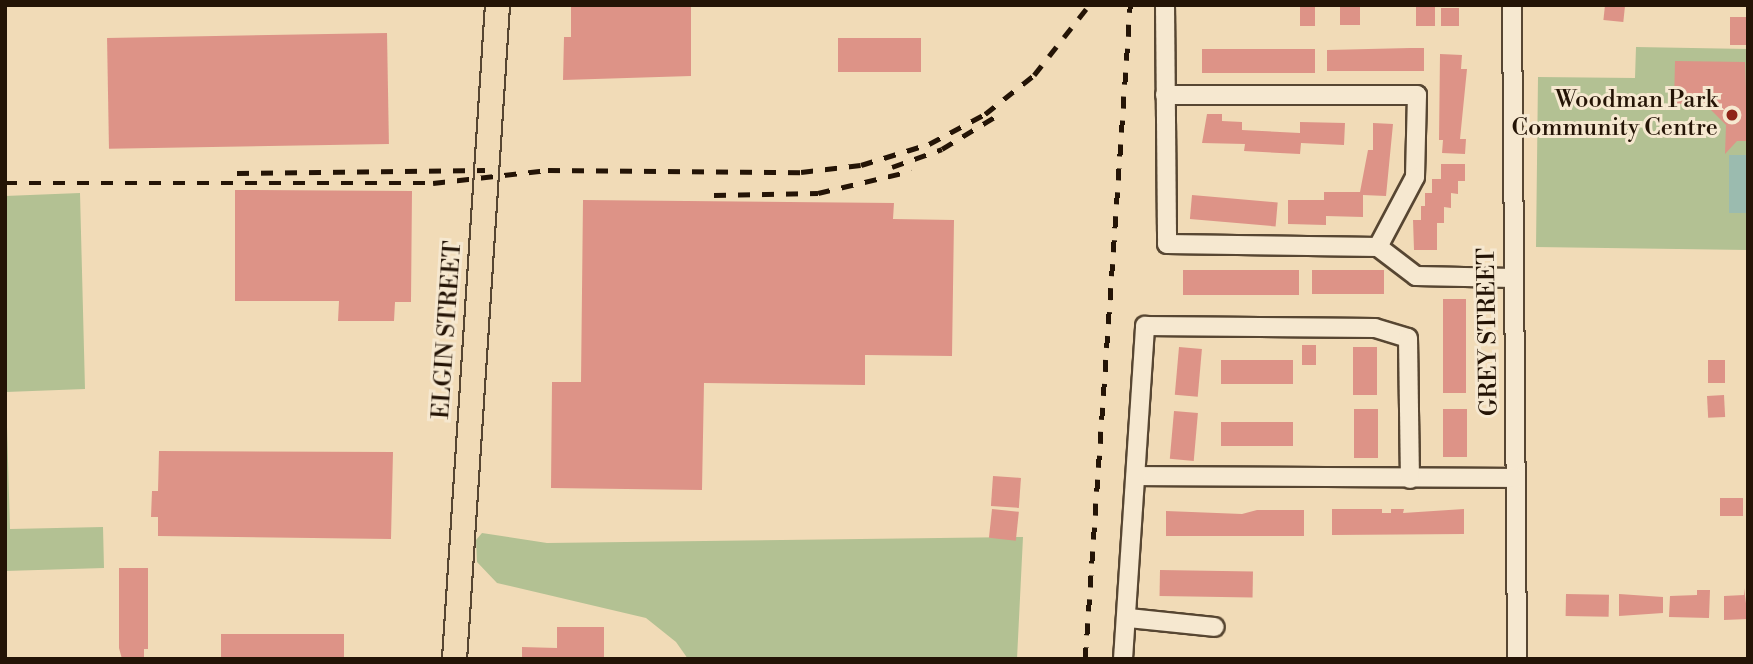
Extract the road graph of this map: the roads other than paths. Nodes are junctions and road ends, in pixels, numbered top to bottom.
1 (497, 5) edge
2 (1165, 5) edge
3 (1512, 5) edge
4 (1166, 95) junction
5 (1378, 247) junction
6 (1513, 278) junction
7 (1136, 475) junction
8 (1516, 478) junction
9 (1410, 479) junction
10 (1128, 618) junction
11 (1215, 627) dead end
12 (454, 659) edge
13 (1123, 659) edge
14 (1517, 659) edge

1 - 12 main road, ELGIN STREET
2 - 4 street
3 - 6 street, GREY STREET
4 - 5 street
4 - 5 street
5 - 6 street
6 - 8 street, GREY STREET
7 - 9 street
7 - 9 street
7 - 10 street
8 - 9 street
8 - 14 street, GREY STREET
10 - 11 street
10 - 13 street

